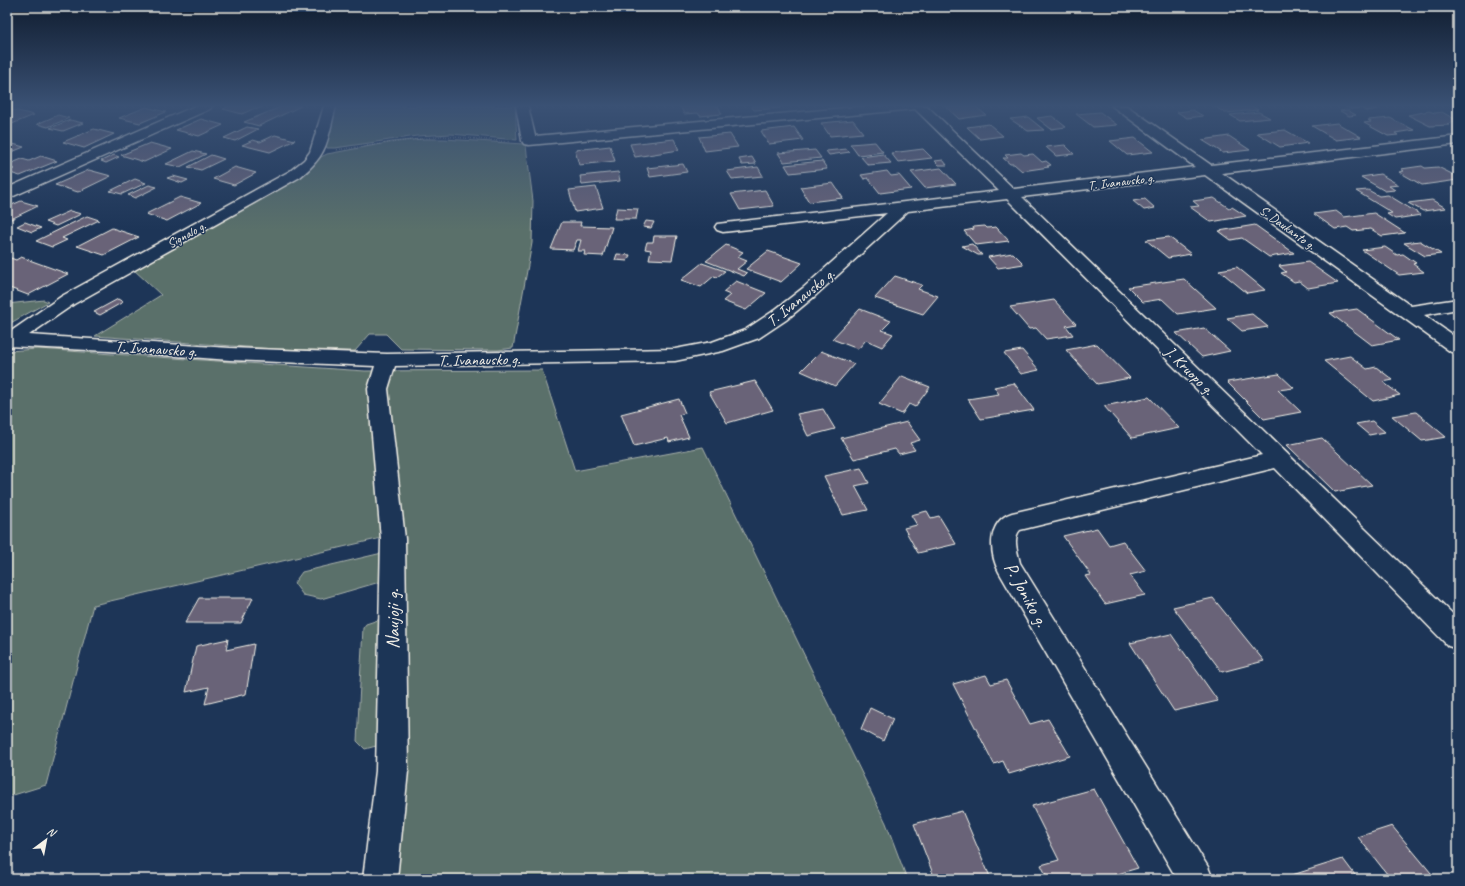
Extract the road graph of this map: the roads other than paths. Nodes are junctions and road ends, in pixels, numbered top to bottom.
1 (113, 147) edge
2 (318, 147) edge
3 (962, 147) edge
4 (1176, 147) edge
5 (1399, 147) edge
6 (1209, 171) junction
7 (7, 194) edge
8 (1011, 194) junction
9 (903, 207) junction
10 (723, 227) dead end
11 (1458, 304) edge
12 (1407, 312) junction
13 (9, 339) edge
14 (1458, 348) edge
15 (387, 360) junction
16 (1280, 459) junction
17 (1458, 637) edge
18 (380, 879) edge
19 (1196, 879) edge

1 - 7 street
2 - 13 street, Signalo g.
3 - 8 street, J. Kruopo g.
4 - 6 street, S. Daukanto g.
5 - 6 street, T. Ivanausko g.
6 - 8 street, T. Ivanausko g.
6 - 12 street, S. Daukanto g.
8 - 9 street, T. Ivanausko g.
8 - 16 street, J. Kruopo g.
9 - 10 street, T. Ivanausko g.
9 - 15 street, T. Ivanausko g.
11 - 12 street
12 - 14 street, S. Daukanto g.
13 - 15 street, T. Ivanausko g.
15 - 18 street, Naujoji g.
16 - 17 street, J. Kruopo g.
16 - 19 street, P. Joniko g.

